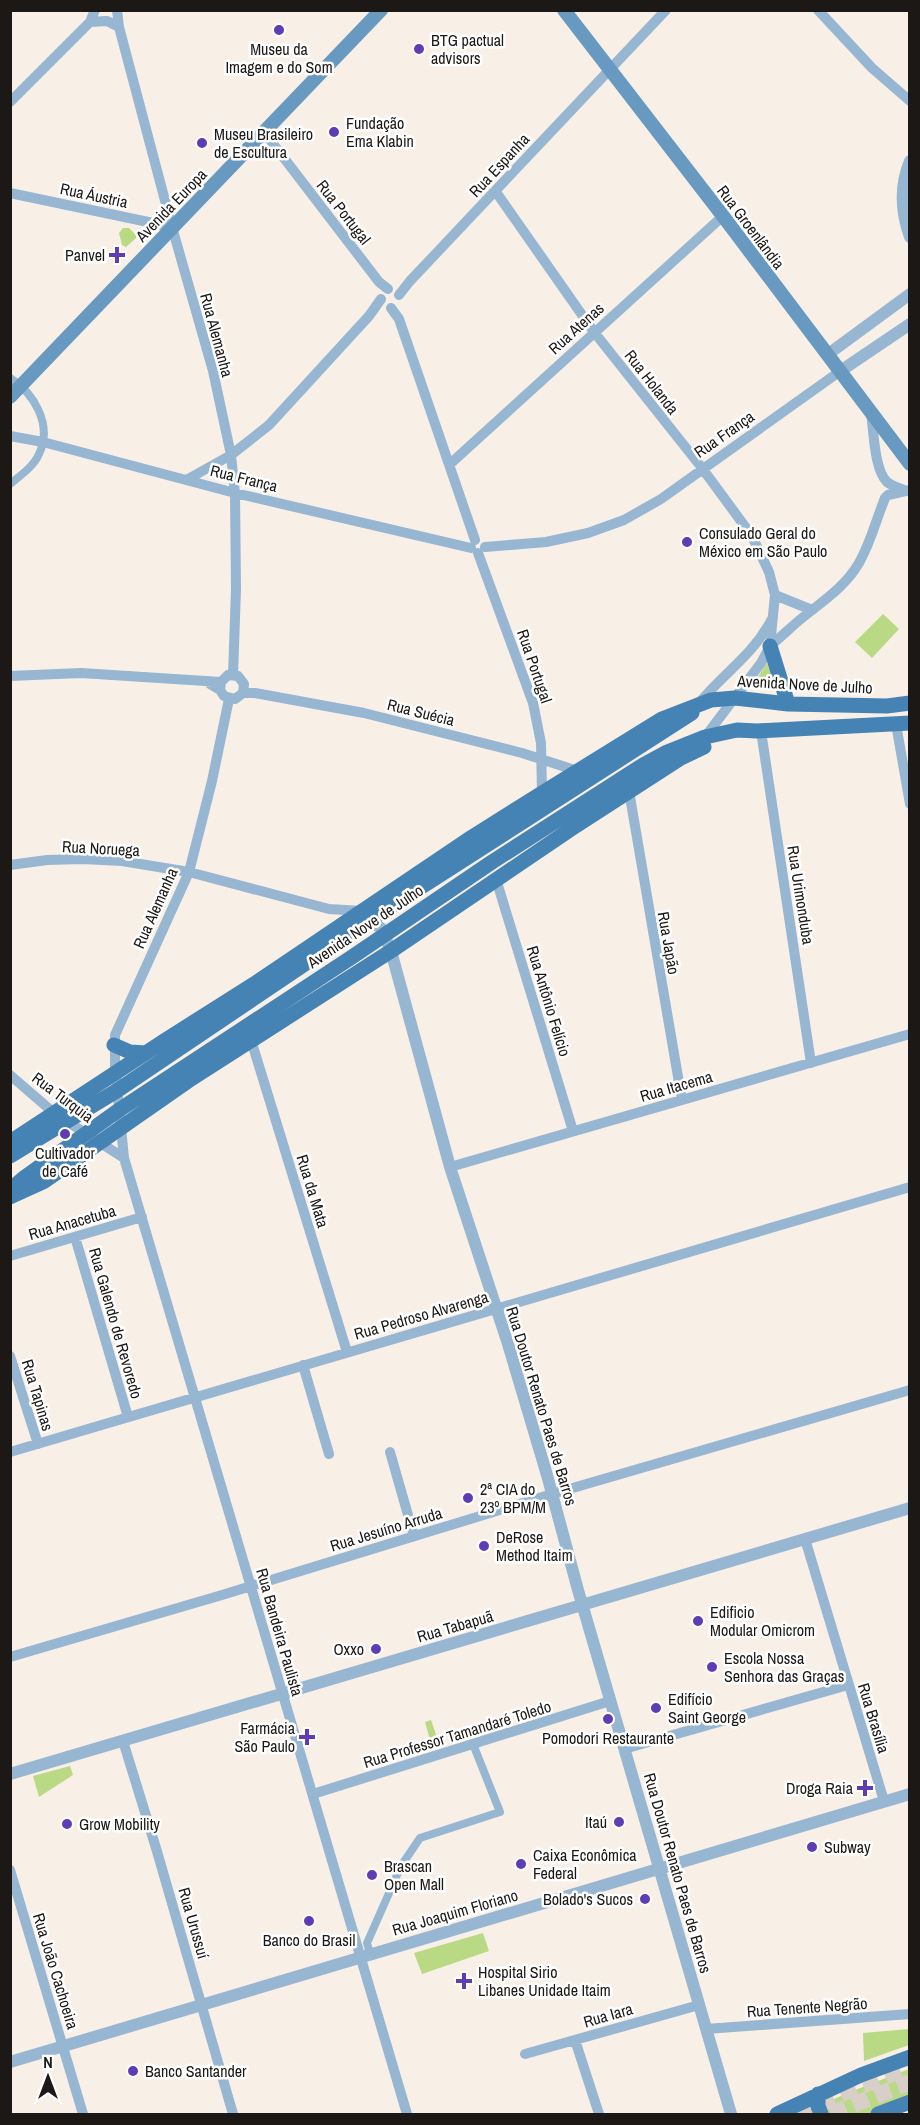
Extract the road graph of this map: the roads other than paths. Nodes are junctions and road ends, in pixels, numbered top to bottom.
1 (95, 10) edge
2 (117, 10) edge
3 (381, 10) edge
4 (564, 10) edge
5 (666, 10) edge
6 (818, 10) edge
7 (90, 22) junction
8 (119, 27) junction
9 (609, 69) junction
10 (909, 101) edge
11 (10, 102) edge
12 (264, 132) junction
13 (909, 161) edge
14 (496, 192) junction
15 (10, 193) edge
16 (723, 216) junction
17 (172, 227) junction
18 (909, 237) edge
19 (909, 294) edge
20 (389, 296) junction
21 (909, 324) edge
22 (594, 332) junction
23 (827, 355) junction
24 (839, 372) junction
25 (17, 381) edge
26 (10, 397) edge
27 (872, 414) junction
28 (10, 436) edge
29 (250, 440) junction
30 (43, 442) junction
31 (229, 443) junction
32 (231, 455) junction
33 (450, 464) junction
34 (909, 464) edge
35 (702, 468) junction
36 (188, 479) junction
37 (10, 484) edge
38 (907, 490) edge
39 (235, 493) junction
40 (477, 547) junction
41 (775, 595) junction
42 (812, 610) junction
43 (775, 613) junction
44 (770, 646) junction
45 (233, 675) junction
46 (10, 676) edge
47 (221, 686) junction
48 (247, 690) junction
49 (735, 698) junction
50 (229, 699) junction
51 (699, 704) junction
52 (788, 704) junction
53 (909, 704) edge
54 (903, 723) edge
55 (759, 731) junction
56 (705, 737) junction
57 (543, 759) junction
58 (578, 771) junction
59 (629, 791) junction
60 (542, 792) junction
61 (909, 804) edge
62 (10, 865) edge
63 (189, 872) junction
64 (496, 879) junction
65 (329, 909) junction
66 (366, 916) junction
67 (343, 924) junction
68 (385, 936) junction
69 (391, 951) junction
70 (909, 1034) edge
71 (251, 1040) junction
72 (114, 1045) junction
73 (146, 1053) junction
74 (811, 1063) junction
75 (10, 1074) edge
76 (115, 1074) junction
77 (118, 1090) junction
78 (682, 1100) junction
79 (119, 1110) junction
80 (60, 1117) junction
81 (121, 1126) junction
82 (573, 1131) junction
83 (93, 1137) junction
84 (10, 1142) edge
85 (10, 1156) edge
86 (124, 1158) junction
87 (450, 1167) junction
88 (909, 1187) edge
89 (10, 1190) edge
90 (10, 1197) edge
91 (142, 1217) junction
92 (75, 1237) junction
93 (10, 1256) edge
94 (496, 1309) junction
95 (347, 1352) junction
96 (10, 1356) edge
97 (303, 1365) junction
98 (909, 1390) edge
99 (194, 1398) junction
100 (128, 1417) junction
101 (38, 1444) junction
102 (10, 1452) edge
103 (390, 1452) dead end
104 (330, 1454) dead end
105 (552, 1494) junction
106 (909, 1508) edge
107 (414, 1536) junction
108 (805, 1539) junction
109 (252, 1586) junction
110 (582, 1605) junction
111 (10, 1657) edge
112 (848, 1684) junction
113 (283, 1694) junction
114 (610, 1701) junction
115 (123, 1741) junction
116 (473, 1744) junction
117 (624, 1749) junction
118 (10, 1774) edge
119 (313, 1794) junction
120 (909, 1794) edge
121 (884, 1801) junction
122 (660, 1869) junction
123 (10, 1870) edge
124 (363, 1950) junction
125 (202, 2005) junction
126 (699, 2005) junction
127 (909, 2014) edge
128 (706, 2029) junction
129 (575, 2040) junction
130 (63, 2046) junction
131 (525, 2054) dead end
132 (909, 2057) edge
133 (10, 2062) edge
134 (818, 2094) junction
135 (909, 2102) edge
136 (83, 2115) edge
137 (233, 2115) edge
138 (407, 2115) edge
139 (599, 2115) edge
140 (731, 2115) edge
141 (777, 2115) edge
142 (821, 2115) edge
143 (878, 2115) edge

1 - 7 street
2 - 8 street, Rua Alemanha
3 - 12 main road, Avenida Europa
4 - 9 main road, Rua Groenlândia
5 - 9 street, Rua Espanha
6 - 10 street
7 - 8 street
7 - 11 street
8 - 17 street, Rua Alemanha
9 - 14 street, Rua Espanha
9 - 16 main road, Rua Groenlândia
12 - 17 main road, Avenida Europa
12 - 20 street, Rua Portugal
13 - 18 street
14 - 20 street, Rua Espanha
14 - 22 street, Rua Holanda
15 - 17 street, Rua Áustria
16 - 22 street, Rua Atenas
16 - 23 main road, Rua Groenlândia
17 - 25 main road, Avenida Europa
17 - 31 street, Rua Alemanha
19 - 23 street
20 - 29 street, Rua Espanha
20 - 33 street, Rua Portugal
21 - 24 street
22 - 33 street, Rua Atenas
22 - 35 street, Rua Holanda
23 - 24 main road, Rua Groenlândia
24 - 27 main road, Rua Groenlândia
24 - 35 street, Rua França
25 - 26 main road, Avenida Europa
25 - 30 street
27 - 34 main road, Rua Groenlândia
27 - 38 street
28 - 30 street, Rua França
29 - 31 street
29 - 32 street, Rua Espanha
30 - 36 street, Rua França
30 - 37 street
31 - 32 street, Rua Alemanha
32 - 36 street, Rua Espanha
32 - 39 street, Rua Alemanha
33 - 40 street, Rua Portugal
35 - 40 street, Rua França
35 - 41 street, Rua Holanda
36 - 39 street, Rua França
38 - 42 street
39 - 40 street, Rua França
39 - 45 street, Rua Alemanha
40 - 57 street, Rua Portugal
41 - 42 street
41 - 43 street, Rua Holanda
42 - 44 street
43 - 44 street, Rua Holanda
43 - 51 street
44 - 49 street
44 - 52 main road
45 - 47 street
45 - 48 street
46 - 47 street
47 - 50 street
48 - 50 street
48 - 57 street, Rua Suécia
49 - 51 main road, Avenida Nove de Julho
49 - 52 main road, Avenida Nove de Julho
49 - 56 street
50 - 63 street, Rua Alemanha
51 - 58 main road, Avenida Nove de Julho
51 - 66 main road, Avenida Nove de Julho
52 - 53 main road, Avenida Nove de Julho
54 - 55 main road, Avenida Nove de Julho
54 - 61 street
55 - 56 main road, Avenida Nove de Julho
55 - 59 main road, Avenida Nove de Julho
55 - 74 street, Rua Urimonduba
56 - 68 main road, Avenida Nove de Julho
57 - 58 street, Rua Suécia
57 - 60 street, Rua Portugal
58 - 60 main road, Avenida Nove de Julho
59 - 64 main road, Avenida Nove de Julho
59 - 78 street, Rua Japão
60 - 66 main road, Avenida Nove de Julho
62 - 63 street, Rua Noruega
63 - 65 street, Rua Noruega
63 - 72 street, Rua Alemanha
64 - 69 main road, Avenida Nove de Julho
64 - 82 street, Rua Antônio Felício
65 - 66 street, Rua Noruega
65 - 67 street
66 - 67 main road, Avenida Nove de Julho
66 - 68 street, Rua Doutor Renato Paes de Barros
66 - 77 main road, Avenida Nove de Julho
67 - 73 main road, Avenida Nove de Julho
68 - 69 street, Rua Doutor Renato Paes de Barros
68 - 79 main road, Avenida Nove de Julho
69 - 71 main road, Avenida Nove de Julho
69 - 87 street, Rua Doutor Renato Paes de Barros
70 - 74 street, Rua Itacema
71 - 81 main road, Avenida Nove de Julho
71 - 95 street, Rua da Mata
72 - 73 main road
72 - 76 street, Rua Alemanha
73 - 76 main road, Avenida Nove de Julho
74 - 78 street, Rua Itacema
75 - 80 street, Rua Turquia
76 - 77 street, Rua Alemanha
76 - 80 main road, Avenida Nove de Julho
77 - 79 street, Rua Alemanha
77 - 80 main road, Avenida Nove de Julho
78 - 82 street, Rua Itacema
79 - 81 street, Rua Alemanha
79 - 83 main road, Avenida Nove de Julho
80 - 83 street, Rua Turquia
80 - 84 main road, Avenida Nove de Julho
80 - 85 main road, Avenida Nove de Julho
81 - 83 main road, Avenida Nove de Julho
81 - 86 street, Rua Bandeira Paulista
82 - 87 street, Rua Itacema
83 - 86 street
83 - 89 main road, Avenida Nove de Julho
83 - 90 main road, Avenida Nove de Julho
86 - 91 street, Rua Bandeira Paulista
87 - 94 street, Rua Doutor Renato Paes de Barros
88 - 94 street, Rua Pedroso Alvarenga
91 - 92 street, Rua Anacetuba
91 - 99 street, Rua Bandeira Paulista
92 - 93 street, Rua Anacetuba
92 - 100 street, Rua Galendo de Revoredo
94 - 95 street, Rua Pedroso Alvarenga
94 - 105 street, Rua Doutor Renato Paes de Barros
95 - 97 street, Rua Pedroso Alvarenga
96 - 101 street, Rua Tapinas
97 - 99 street, Rua Pedroso Alvarenga
97 - 104 street
98 - 105 street, Rua Jesuíno Arruda
99 - 100 street, Rua Pedroso Alvarenga
99 - 109 street, Rua Bandeira Paulista
100 - 101 street, Rua Pedroso Alvarenga
101 - 102 street, Rua Pedroso Alvarenga
103 - 107 street
105 - 107 street, Rua Jesuíno Arruda
105 - 110 street, Rua Doutor Renato Paes de Barros
106 - 108 street, Rua Tabapuã
107 - 109 street, Rua Jesuíno Arruda
108 - 110 street, Rua Tabapuã
108 - 112 street, Rua Brasília
109 - 111 street, Rua Jesuíno Arruda
109 - 113 street, Rua Bandeira Paulista
110 - 113 street, Rua Tabapuã
110 - 114 street, Rua Doutor Renato Paes de Barros
112 - 117 street
112 - 121 street, Rua Brasília
113 - 115 street, Rua Tabapuã
113 - 119 street, Rua Bandeira Paulista
114 - 116 street, Rua Professor Tamandaré Toledo
114 - 117 street, Rua Doutor Renato Paes de Barros
115 - 118 street, Rua Tabapuã
115 - 125 street, Rua Urussuí
116 - 119 street, Rua Professor Tamandaré Toledo
116 - 124 street
117 - 122 street, Rua Doutor Renato Paes de Barros
119 - 124 street, Rua Bandeira Paulista
120 - 121 street, Rua Joaquim Floriano
121 - 122 street, Rua Joaquim Floriano
122 - 124 street, Rua Joaquim Floriano
122 - 126 street, Rua Doutor Renato Paes de Barros
123 - 130 street, Rua João Cachoeira
124 - 125 street, Rua Joaquim Floriano
124 - 138 street, Rua Bandeira Paulista
125 - 130 street, Rua Joaquim Floriano
125 - 137 street, Rua Urussuí
126 - 128 street, Rua Doutor Renato Paes de Barros
126 - 129 street, Rua Iara
127 - 128 street, Rua Tenente Negrão
128 - 140 street, Rua Doutor Renato Paes de Barros
129 - 131 street, Rua Iara
129 - 139 street
130 - 133 street, Rua Joaquim Floriano
130 - 136 street, Rua João Cachoeira
132 - 134 main road
134 - 141 main road
134 - 142 main road
135 - 143 main road

